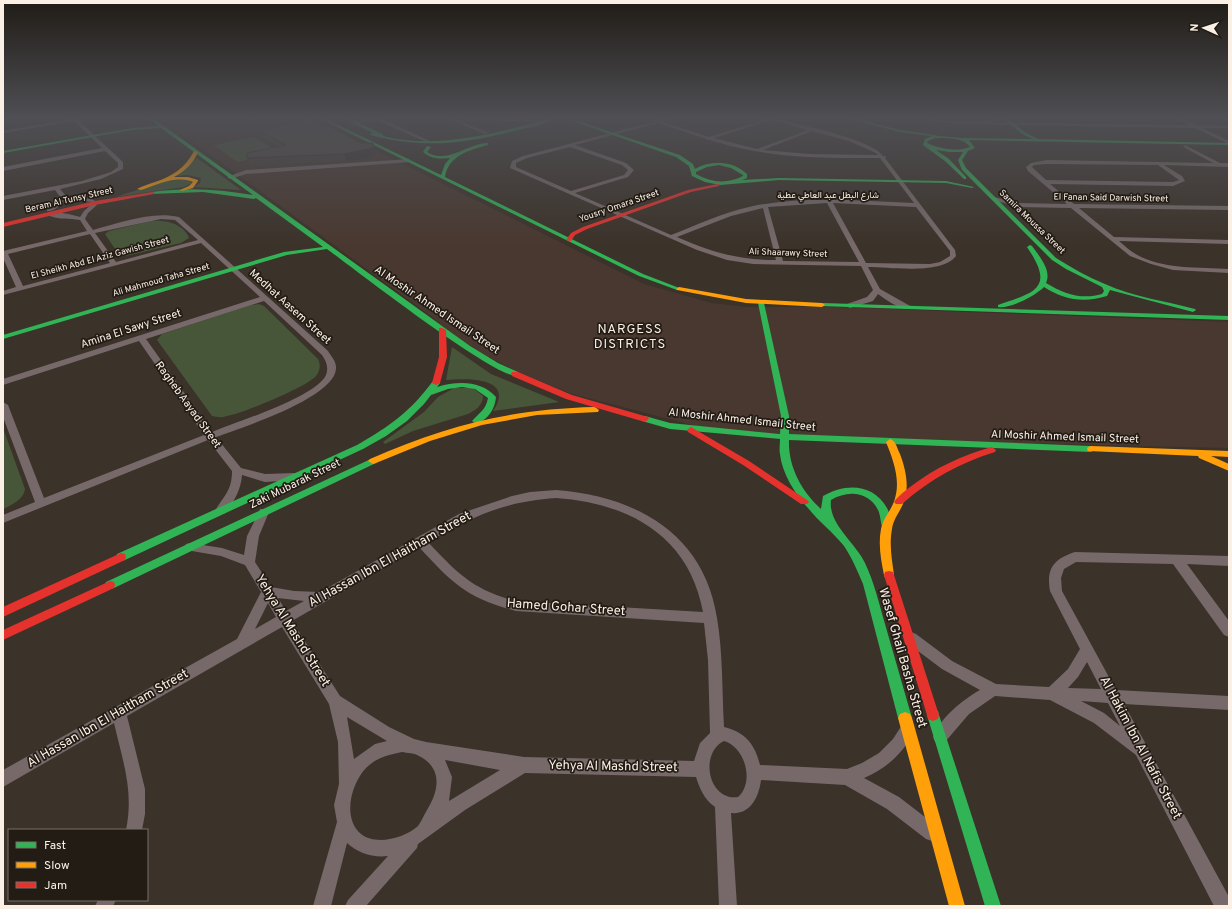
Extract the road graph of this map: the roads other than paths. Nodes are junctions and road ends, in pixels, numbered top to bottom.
1 (42, 161) edge
2 (118, 161) edge
3 (192, 161) edge
4 (209, 161) edge
5 (403, 161) edge
6 (409, 161) edge
7 (451, 161) edge
8 (515, 161) edge
9 (617, 161) edge
10 (686, 161) edge
11 (711, 161) edge
12 (887, 161) edge
13 (948, 161) edge
14 (961, 161) edge
15 (1214, 161) edge
16 (1159, 164) junction
17 (1221, 165) junction
18 (1229, 165) edge
19 (732, 167) junction
20 (3, 169) edge
21 (1229, 170) edge
22 (693, 173) junction
23 (961, 175) junction
24 (230, 177) junction
25 (443, 178) junction
26 (900, 179) junction
27 (164, 180) junction
28 (729, 182) junction
29 (1044, 182) junction
30 (56, 187) junction
31 (972, 187) junction
32 (177, 192) junction
33 (570, 193) junction
34 (3, 198) edge
35 (64, 198) junction
36 (994, 198) junction
37 (259, 199) junction
38 (93, 203) junction
39 (830, 203) junction
40 (919, 205) junction
41 (765, 206) junction
42 (1075, 208) junction
43 (1229, 208) edge
44 (50, 212) junction
45 (1229, 213) edge
46 (617, 214) junction
47 (1011, 216) junction
48 (82, 219) junction
49 (3, 221) edge
50 (3, 226) edge
51 (549, 229) junction
52 (92, 232) junction
53 (671, 237) junction
54 (304, 239) junction
55 (1112, 239) junction
56 (569, 240) junction
57 (202, 241) junction
58 (1229, 242) edge
59 (326, 248) junction
60 (3, 253) edge
61 (780, 263) junction
62 (114, 264) junction
63 (862, 265) junction
64 (231, 267) junction
65 (1229, 271) edge
66 (1043, 284) junction
67 (1104, 286) junction
68 (20, 288) junction
69 (877, 290) junction
70 (3, 293) edge
71 (265, 298) junction
72 (761, 303) junction
73 (850, 306) junction
74 (908, 307) junction
75 (988, 309) junction
76 (1229, 317) edge
77 (3, 330) edge
78 (442, 330) junction
79 (3, 336) edge
80 (141, 338) junction
81 (3, 382) edge
82 (430, 393) junction
83 (3, 405) edge
84 (613, 411) junction
85 (474, 423) junction
86 (687, 428) junction
87 (210, 436) junction
88 (784, 437) junction
89 (890, 442) junction
90 (1009, 447) junction
91 (1194, 453) junction
92 (1229, 454) edge
93 (1229, 468) edge
94 (237, 470) junction
95 (300, 476) junction
96 (899, 502) junction
97 (41, 504) junction
98 (811, 506) junction
99 (264, 512) junction
100 (216, 515) junction
101 (3, 519) edge
102 (887, 526) junction
103 (834, 527) junction
104 (420, 541) junction
105 (190, 547) junction
106 (1176, 559) junction
107 (1229, 561) edge
108 (249, 562) junction
109 (268, 591) junction
110 (322, 597) junction
111 (3, 612) edge
112 (285, 618) junction
113 (711, 618) junction
114 (1229, 631) edge
115 (3, 635) edge
116 (908, 635) junction
117 (241, 643) junction
118 (1087, 648) junction
119 (994, 690) junction
120 (1051, 693) junction
121 (1112, 696) junction
122 (335, 701) junction
123 (1229, 703) edge
124 (119, 713) junction
125 (908, 728) junction
126 (717, 735) junction
127 (940, 737) junction
128 (418, 746) junction
129 (1143, 754) junction
130 (524, 765) junction
131 (702, 769) junction
132 (753, 772) junction
133 (847, 777) junction
134 (3, 779) edge
135 (347, 786) junction
136 (723, 804) junction
137 (344, 824) junction
138 (134, 829) edge
139 (419, 834) junction
140 (939, 839) junction
141 (322, 906) edge
142 (354, 906) edge
143 (728, 906) edge
144 (957, 906) edge
145 (993, 906) edge
146 (1224, 906) edge

1 - 20 street
2 - 30 street
3 - 27 street, Beram Al Tunsy Street
4 - 24 street, Al Moshir Ahmed Ismail Street
5 - 24 street
6 - 25 street
7 - 25 street
8 - 33 street, Ali Shaarawy Street
9 - 33 street
10 - 22 street
11 - 19 street
12 - 26 street, Ali Shaarawy Street
13 - 23 street, Samira Moussa Street
14 - 36 street, Samira Moussa Street
15 - 17 street
16 - 17 street
16 - 29 street
16 - 29 street
17 - 18 street
17 - 21 street
19 - 22 street
19 - 26 street
19 - 28 street
22 - 28 street
22 - 46 street, Yousry Omara Street
23 - 26 street
23 - 31 street, Samira Moussa Street
24 - 37 street, Al Moshir Ahmed Ismail Street
25 - 51 street
26 - 28 street
26 - 31 street
26 - 40 street, Ali Shaarawy Street
27 - 32 street
27 - 38 street, Beram Al Tunsy Street
28 - 46 street, Yousry Omara Street
29 - 42 street
30 - 34 street
30 - 35 street
31 - 66 street, Samira Moussa Street
32 - 37 street, Beram Al Tunsy Street
32 - 38 street, Beram Al Tunsy Street
33 - 46 street, Ali Shaarawy Street
35 - 38 street
35 - 44 street
36 - 42 street, El Fanan Said Darwish Street
36 - 47 street, Samira Moussa Street
37 - 54 street, Al Moshir Ahmed Ismail Street
38 - 44 street, Beram Al Tunsy Street
38 - 48 street
39 - 40 street, شارع البطل عبد العاطي عطية
39 - 41 street, شارع البطل عبد العاطي عطية
39 - 63 street
40 - 63 street, Ali Shaarawy Street
41 - 53 street, شارع البطل عبد العاطي عطية
41 - 61 street
42 - 43 street, El Fanan Said Darwish Street
42 - 45 street, El Fanan Said Darwish Street
42 - 47 street, El Fanan Said Darwish Street
42 - 55 street
44 - 48 street
44 - 49 street, Beram Al Tunsy Street
44 - 50 street, Beram Al Tunsy Street
46 - 51 street, Yousry Omara Street
46 - 53 street, Ali Shaarawy Street
46 - 56 street, Yousry Omara Street
47 - 67 street, Samira Moussa Street
48 - 52 street
51 - 56 street
52 - 57 street, Medhat Aasem Street
52 - 60 street, Medhat Aasem Street
52 - 62 street
53 - 61 street, Ali Shaarawy Street
54 - 59 street, Al Moshir Ahmed Ismail Street
54 - 64 street, Ali Mahmoud Taha Street
55 - 58 street
55 - 65 street
56 - 72 street
57 - 62 street, El Sheikh Abd El Aziz Gawish Street
57 - 64 street, Medhat Aasem Street
59 - 64 street, Ali Mahmoud Taha Street
59 - 78 street, Al Moshir Ahmed Ismail Street
60 - 68 street
61 - 63 street, Ali Shaarawy Street
62 - 68 street, El Sheikh Abd El Aziz Gawish Street
63 - 69 street
64 - 71 street, Medhat Aasem Street
64 - 77 street, Ali Mahmoud Taha Street
64 - 79 street, Ali Mahmoud Taha Street
66 - 67 street
66 - 75 street
67 - 76 street, Samira Moussa Street
68 - 70 street, El Sheikh Abd El Aziz Gawish Street
69 - 73 street
69 - 74 street
71 - 80 street, Amina El Sawy Street
71 - 87 street, Medhat Aasem Street
72 - 73 street
72 - 88 street, Wasef Ghali Basha Street
73 - 74 street
74 - 75 street
75 - 76 street
78 - 82 street, Zaki Mubarak Street
78 - 84 street, Al Moshir Ahmed Ismail Street
80 - 81 street, Amina El Sawy Street
80 - 87 street, Ragheb Aayad Street
82 - 85 street
82 - 95 street, Zaki Mubarak Street
83 - 97 street
84 - 85 street, Zaki Mubarak Street
84 - 86 street, Al Moshir Ahmed Ismail Street
85 - 99 street, Zaki Mubarak Street
86 - 88 street, Al Moshir Ahmed Ismail Street
86 - 98 street
87 - 94 street, Ragheb Aayad Street
87 - 97 street, Medhat Aasem Street
88 - 89 street, Al Moshir Ahmed Ismail Street
88 - 98 street, Wasef Ghali Basha Street
89 - 90 street, Al Moshir Ahmed Ismail Street
89 - 96 street, Wasef Ghali Basha Street
90 - 91 street, Al Moshir Ahmed Ismail Street
90 - 96 street
91 - 92 street, Al Moshir Ahmed Ismail Street
91 - 93 street
94 - 95 street
94 - 100 street
95 - 100 street, Zaki Mubarak Street
96 - 102 street, Wasef Ghali Basha Street
97 - 101 street, Medhat Aasem Street
98 - 103 street, Wasef Ghali Basha Street
99 - 105 street, Zaki Mubarak Street
99 - 108 street, Yehya Al Mashd Street
100 - 111 street, Zaki Mubarak Street
102 - 103 street
102 - 116 street, Wasef Ghali Basha Street
103 - 125 street, Wasef Ghali Basha Street
104 - 110 street, Al Hassan Ibn El Haitham Street
104 - 113 street, Hamed Gohar Street
104 - 113 street, Al Hassan Ibn El Haitham Street
105 - 108 street, Yehya Al Mashd Street
105 - 115 street, Zaki Mubarak Street
106 - 107 street
106 - 114 street
106 - 118 street, Al Hakim Ibn Al Nafis Street
108 - 109 street, Yehya Al Mashd Street
109 - 110 street
109 - 112 street, Yehya Al Mashd Street
109 - 117 street
110 - 112 street, Al Hassan Ibn El Haitham Street
112 - 117 street, Al Hassan Ibn El Haitham Street
112 - 122 street, Yehya Al Mashd Street
113 - 126 street, Al Hassan Ibn El Haitham Street
116 - 119 street
116 - 127 street, Wasef Ghali Basha Street
117 - 124 street, Al Hassan Ibn El Haitham Street
118 - 120 street
118 - 121 street, Al Hakim Ibn Al Nafis Street
119 - 120 street
119 - 127 street
120 - 121 street
120 - 129 street
121 - 123 street
121 - 129 street, Al Hakim Ibn Al Nafis Street
122 - 128 street, Yehya Al Mashd Street
122 - 135 street, Yehya Al Mashd Street
124 - 134 street, Al Hassan Ibn El Haitham Street
124 - 138 street
125 - 133 street
125 - 140 street, Wasef Ghali Basha Street
126 - 131 street
126 - 132 street
127 - 145 street, Wasef Ghali Basha Street
128 - 130 street, Yehya Al Mashd Street
128 - 135 street
128 - 139 street
129 - 146 street, Al Hakim Ibn Al Nafis Street
130 - 131 street, Yehya Al Mashd Street
130 - 139 street
131 - 136 street
132 - 133 street
132 - 136 street
133 - 140 street
135 - 137 street
136 - 143 street
137 - 139 street
137 - 141 street
139 - 142 street
140 - 144 street, Wasef Ghali Basha Street

